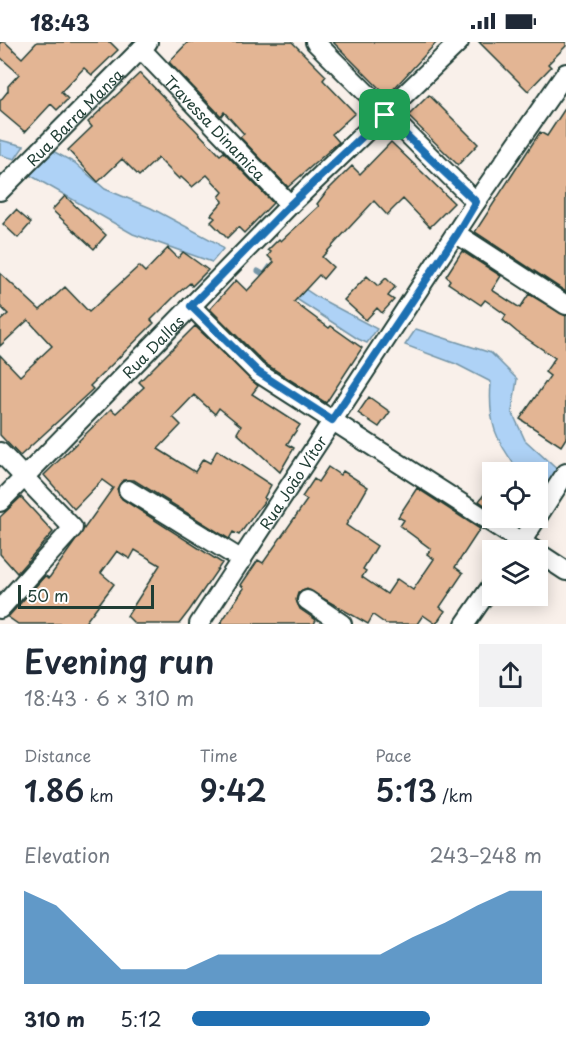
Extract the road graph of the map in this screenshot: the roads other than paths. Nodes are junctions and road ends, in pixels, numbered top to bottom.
1 (315, 42) edge
2 (459, 42) edge
3 (144, 46) edge
4 (566, 73) edge
5 (385, 115) junction
6 (0, 191) edge
7 (476, 202) junction
8 (290, 205) junction
9 (457, 234) junction
10 (566, 305) edge
11 (191, 306) junction
12 (332, 420) junction
13 (0, 452) edge
14 (566, 473) edge
15 (25, 477) junction
16 (128, 490) dead end
17 (0, 502) edge
18 (513, 540) edge
19 (532, 540) edge
20 (242, 560) junction
21 (548, 561) edge
22 (566, 571) edge
23 (482, 599) edge
24 (307, 600) dead end
25 (0, 609) edge
26 (199, 624) edge
27 (342, 624) edge
28 (465, 624) edge

1 - 5 street
2 - 5 street, Rua Dallas
3 - 6 street, Rua Barra Mansa
3 - 8 street, Travessa Dinamica
4 - 7 street, Rua João Vítor
5 - 7 street
5 - 8 street, Rua Dallas
7 - 9 street, Rua João Vítor
8 - 11 street, Rua Dallas
9 - 10 street
9 - 12 street, Rua João Vítor
11 - 12 street
11 - 15 street, Rua Dallas
12 - 18 street
12 - 20 street, Rua João Vítor
13 - 15 street
14 - 19 street
15 - 17 street, Rua Dallas
15 - 25 street
16 - 20 street
20 - 26 street, Rua João Vítor
21 - 22 street
23 - 28 street
24 - 27 street

